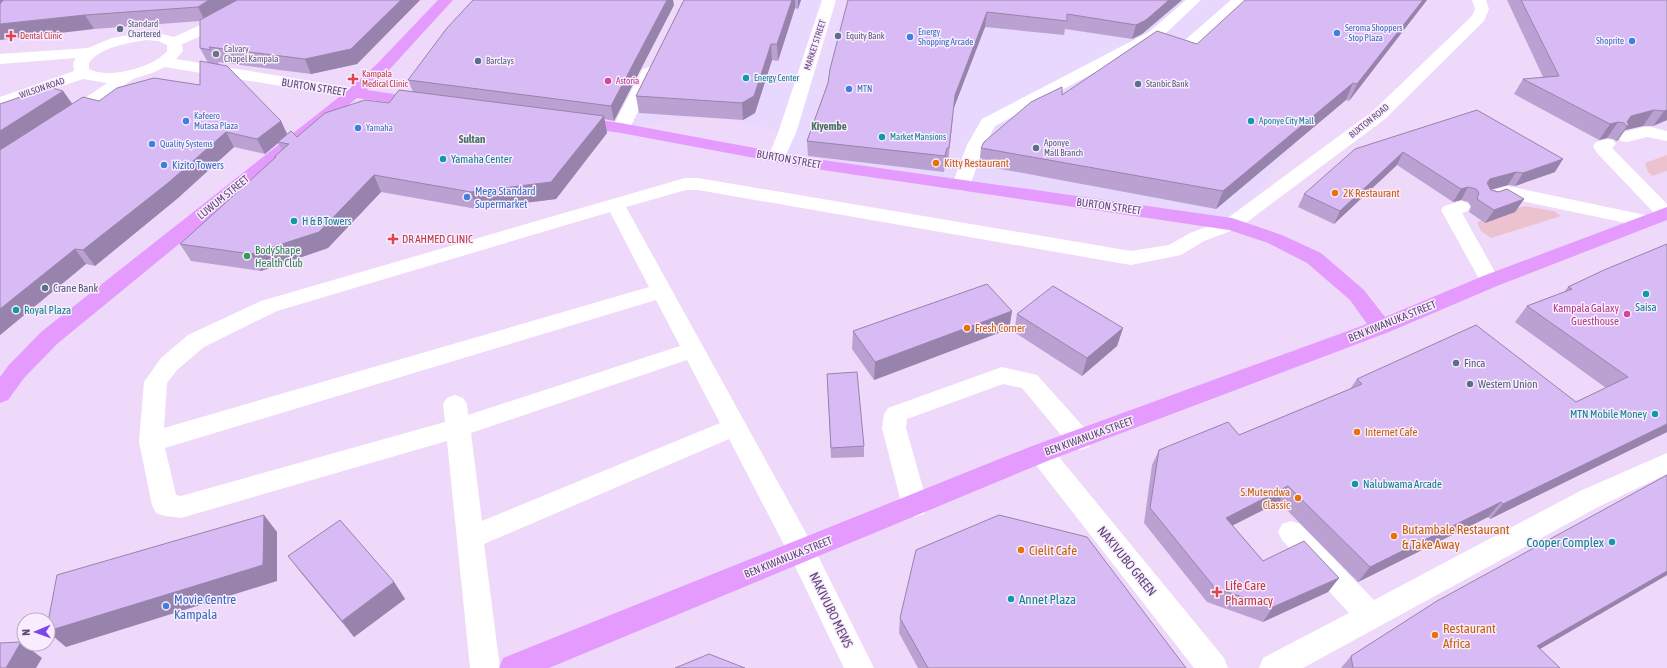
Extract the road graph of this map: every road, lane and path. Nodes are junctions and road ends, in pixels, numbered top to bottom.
1 (251, 0) edge
2 (446, 0) edge
3 (829, 0) edge
4 (1194, 0) edge
5 (1239, 0) edge
6 (1478, 0) edge
7 (1154, 35) junction
8 (174, 42) junction
9 (92, 52) junction
10 (657, 57) edge
11 (0, 59) edge
12 (163, 62) junction
13 (84, 73) junction
14 (127, 76) junction
15 (354, 93) junction
16 (0, 102) edge
17 (440, 104) edge
18 (562, 120) edge
19 (59, 124) edge
20 (621, 128) junction
21 (1667, 136) edge
22 (1628, 137) edge
23 (1607, 144) edge
24 (777, 157) junction
25 (961, 185) junction
26 (1490, 197) edge
27 (615, 204) junction
28 (1461, 207) edge
29 (1659, 216) edge
30 (1232, 224) junction
31 (1490, 281) junction
32 (661, 291) junction
33 (1381, 327) junction
34 (693, 350) junction
35 (0, 394) edge
36 (457, 416) junction
37 (734, 427) junction
38 (1080, 440) junction
39 (151, 442) junction
40 (1041, 453) junction
41 (1667, 464) edge
42 (914, 506) junction
43 (1291, 532) dead end
44 (471, 538) junction
45 (802, 552) junction
46 (1371, 616) junction
47 (485, 668) edge
48 (514, 668) edge
49 (859, 668) edge
50 (1213, 668) edge
51 (1274, 668) edge

1 - 8 street
2 - 15 main road, LUWUM STREET
3 - 24 street, MARKET STREET
4 - 7 street
5 - 7 street
6 - 30 street, BUXTON ROAD
7 - 25 street
8 - 9 street
8 - 12 street
9 - 11 street
9 - 13 street
10 - 20 street
12 - 14 street
12 - 15 street, BURTON STREET
13 - 14 street
13 - 16 street, WILSON ROAD
14 - 19 street
15 - 17 main road, BURTON STREET
15 - 35 main road, LUWUM STREET
18 - 20 main road, BURTON STREET
20 - 24 main road, BURTON STREET
21 - 22 street
23 - 29 street
24 - 25 main road, BURTON STREET
25 - 30 main road, BURTON STREET
26 - 29 street
27 - 30 street, BUXTON ROAD
27 - 32 street, NAKIVUBO MEWS
27 - 39 street, BUXTON ROAD
28 - 31 street
29 - 31 main road, BEN KIWANUKA STREET
30 - 33 main road, BURTON STREET
31 - 33 main road, BEN KIWANUKA STREET
32 - 34 street, NAKIVUBO MEWS
32 - 39 street
33 - 38 main road, BEN KIWANUKA STREET
34 - 36 street
34 - 37 street, NAKIVUBO MEWS
36 - 39 street, BUXTON ROAD
36 - 44 street
37 - 44 street
37 - 45 street, NAKIVUBO MEWS
38 - 40 main road, BEN KIWANUKA STREET
38 - 42 street
40 - 42 main road, BEN KIWANUKA STREET
40 - 50 street, NAKIVUBO GREEN
41 - 46 street
42 - 45 main road, BEN KIWANUKA STREET
43 - 46 street
44 - 47 street
45 - 48 main road, BEN KIWANUKA STREET
45 - 49 street, NAKIVUBO MEWS
46 - 51 street

